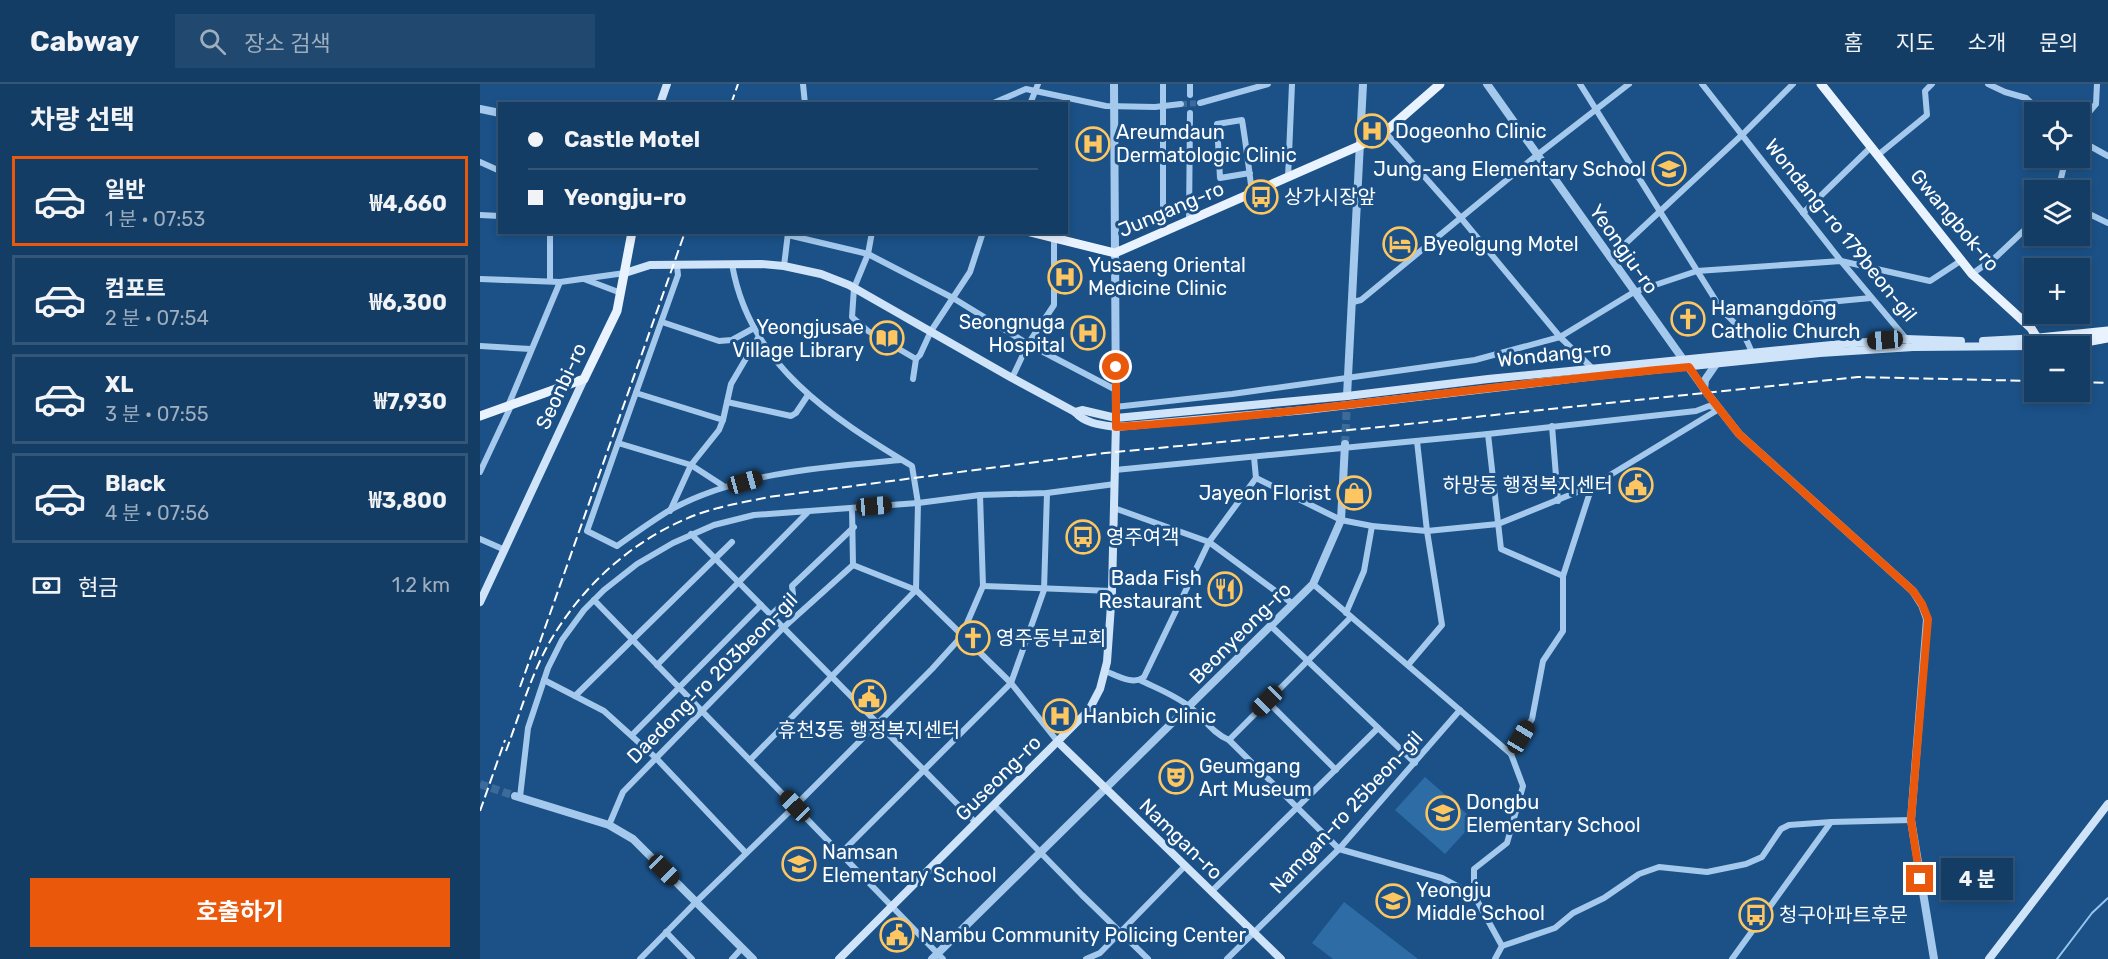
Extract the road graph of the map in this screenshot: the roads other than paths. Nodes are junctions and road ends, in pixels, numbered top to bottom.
1 (667, 84) edge
2 (803, 84) edge
3 (1114, 84) edge
4 (1163, 84) edge
5 (1190, 84) edge
6 (1268, 84) edge
7 (1292, 84) edge
8 (1363, 84) edge
9 (1440, 84) edge
10 (1487, 84) edge
11 (1580, 84) edge
12 (1629, 84) edge
13 (1702, 84) edge
14 (1793, 84) edge
15 (1821, 84) edge
16 (1932, 84) edge
17 (1988, 84) edge
18 (2097, 84) edge
19 (1036, 87) edge
20 (1190, 95) dead end
21 (661, 102) edge
22 (805, 102) edge
23 (996, 102) edge
24 (1031, 102) edge
25 (2030, 102) edge
26 (1200, 103) tunnel mouth
27 (1181, 104) tunnel mouth
28 (1114, 106) junction
29 (1162, 106) junction
30 (480, 109) edge
31 (1596, 110) junction
32 (2090, 111) edge
33 (498, 113) edge
34 (1190, 113) dead end
35 (1385, 132) junction
36 (1743, 134) junction
37 (1361, 145) junction
38 (2090, 146) edge
39 (1871, 147) junction
40 (1538, 155) junction
41 (1878, 155) junction
42 (2108, 156) edge
43 (480, 162) edge
44 (498, 170) edge
45 (1250, 173) junction
46 (1288, 178) junction
47 (1252, 193) junction
48 (1659, 212) junction
49 (1803, 213) junction
50 (2090, 214) edge
51 (480, 215) edge
52 (498, 216) edge
53 (1461, 218) junction
54 (1189, 220) junction
55 (2108, 223) edge
56 (2024, 230) edge
57 (1163, 232) junction
58 (550, 234) edge
59 (632, 234) edge
60 (788, 234) edge
61 (872, 234) edge
62 (982, 234) edge
63 (1038, 234) edge
64 (1054, 238) junction
65 (1115, 253) junction
66 (868, 254) junction
67 (1610, 258) junction
68 (1962, 260) junction
69 (1841, 261) junction
70 (732, 264) junction
71 (677, 266) junction
72 (784, 266) junction
73 (1697, 271) junction
74 (625, 273) junction
75 (1972, 274) junction
76 (480, 279) edge
77 (583, 279) junction
78 (550, 281) junction
79 (560, 282) junction
80 (854, 288) junction
81 (1634, 292) junction
82 (621, 293) junction
83 (953, 298) junction
84 (1872, 298) junction
85 (1353, 302) junction
86 (1723, 312) junction
87 (662, 322) junction
88 (754, 328) junction
89 (931, 331) junction
90 (2108, 331) edge
91 (2035, 336) edge
92 (2077, 336) edge
93 (1560, 337) junction
94 (758, 338) junction
95 (2108, 338) edge
96 (1906, 339) junction
97 (2090, 341) edge
98 (2024, 342) edge
99 (2024, 343) edge
100 (1028, 344) junction
101 (480, 346) edge
102 (1913, 347) junction
103 (531, 350) junction
104 (1753, 356) junction
105 (916, 359) junction
106 (1687, 364) junction
107 (1716, 364) junction
108 (1593, 368) junction
109 (1012, 378) junction
110 (1349, 378) junction
111 (584, 379) junction
112 (913, 379) dead end
113 (1704, 389) junction
114 (1116, 390) junction
115 (636, 393) junction
116 (808, 395) junction
117 (1347, 396) junction
118 (726, 402) junction
119 (509, 406) junction
120 (1115, 407) junction
121 (1719, 409) junction
122 (480, 417) edge
123 (723, 420) junction
124 (1116, 422) junction
125 (1552, 426) junction
126 (1488, 434) junction
127 (1418, 441) junction
128 (618, 443) junction
129 (1344, 446) junction
130 (1254, 457) junction
131 (902, 460) junction
132 (691, 465) junction
133 (1115, 470) junction
134 (480, 472) edge
135 (1256, 478) junction
136 (1115, 484) junction
137 (1592, 486) junction
138 (725, 488) junction
139 (1047, 493) junction
140 (980, 495) junction
141 (1558, 501) junction
142 (918, 503) junction
143 (852, 508) junction
144 (1114, 508) junction
145 (670, 511) junction
146 (809, 511) junction
147 (1341, 520) junction
148 (1498, 524) junction
149 (854, 526) junction
150 (1372, 526) junction
151 (1427, 531) junction
152 (691, 534) junction
153 (480, 538) edge
154 (732, 542) dead end
155 (1209, 542) junction
156 (504, 550) junction
157 (715, 558) junction
158 (853, 565) junction
159 (1563, 576) junction
160 (739, 583) junction
161 (1313, 585) junction
162 (983, 586) junction
163 (916, 590) junction
164 (1044, 590) junction
165 (1112, 591) junction
166 (594, 600) junction
167 (480, 602) edge
168 (1293, 604) junction
169 (761, 605) junction
170 (771, 615) junction
171 (1349, 615) junction
172 (1271, 626) junction
173 (783, 628) junction
174 (961, 637) junction
175 (633, 640) junction
176 (1307, 661) junction
177 (657, 665) junction
178 (1408, 665) junction
179 (1105, 671) junction
180 (832, 677) junction
181 (544, 680) junction
182 (1140, 680) junction
183 (1011, 683) junction
184 (678, 687) junction
185 (575, 696) junction
186 (1267, 701) junction
187 (1189, 706) junction
188 (701, 710) junction
189 (1460, 710) junction
190 (877, 723) junction
191 (1378, 728) junction
192 (632, 735) junction
193 (1229, 740) junction
194 (1058, 742) junction
195 (1511, 754) junction
196 (656, 758) junction
197 (750, 760) junction
198 (1415, 763) junction
199 (1336, 770) junction
200 (924, 771) junction
201 (1106, 788) junction
202 (518, 796) joint
203 (2108, 804) edge
204 (994, 805) junction
205 (795, 806) junction
206 (1298, 807) junction
207 (1911, 820) junction
208 (1831, 822) junction
209 (976, 823) junction
210 (609, 825) junction
211 (1339, 849) junction
212 (746, 853) junction
213 (841, 853) junction
214 (1041, 853) junction
215 (1185, 866) junction
216 (1211, 892) junction
217 (1474, 895) junction
218 (696, 902) junction
219 (893, 906) junction
220 (1121, 931) junction
221 (666, 932) junction
222 (1254, 933) junction
223 (1502, 946) junction
224 (742, 948) junction
225 (938, 957) edge
226 (640, 959) edge
227 (692, 959) edge
228 (732, 959) edge
229 (753, 959) edge
230 (839, 959) edge
231 (1086, 959) edge
232 (1148, 959) edge
233 (1227, 959) edge
234 (1281, 959) edge
235 (1495, 959) edge
236 (1732, 959) edge
237 (1934, 959) edge
238 (1989, 959) edge

1 - 21 main road
2 - 22 street
3 - 28 street, Guseong-ro
4 - 29 street
5 - 20 street
6 - 26 street
7 - 46 street
8 - 37 street
9 - 35 main road, Jungang-ro
10 - 40 street, Yeongju-ro
11 - 31 street
12 - 31 street
13 - 36 street, Wondang-ro 179beon-gil
14 - 36 street
15 - 39 main road, Gwangbok-ro
16 - 41 street
17 - 25 street
18 - 32 street
19 - 23 street
19 - 24 street
19 - 28 street
27 - 29 street
28 - 29 street
28 - 65 street, Guseong-ro
29 - 57 street
30 - 33 street
31 - 40 street
31 - 48 street
34 - 54 street
35 - 37 main road, Jungang-ro
35 - 53 street
36 - 48 street
36 - 49 street, Wondang-ro 179beon-gil
37 - 46 main road, Jungang-ro
37 - 85 street
38 - 42 street
39 - 41 main road, Gwangbok-ro
39 - 49 street
40 - 53 street
40 - 67 street, Yeongju-ro
41 - 68 main road, Gwangbok-ro
43 - 44 street
45 - 45 street
45 - 47 street
46 - 47 main road, Jungang-ro
47 - 54 main road, Jungang-ro
48 - 67 street
48 - 73 street
49 - 69 street, Wondang-ro 179beon-gil
50 - 55 street
51 - 52 street
53 - 85 street
53 - 93 street
54 - 57 main road, Jungang-ro
56 - 75 street
57 - 65 main road, Jungang-ro
58 - 78 street
59 - 74 main road, Seonbi-ro
60 - 66 street
60 - 72 street
61 - 66 street
62 - 83 street
63 - 64 main road, Jungang-ro
64 - 65 main road, Jungang-ro
64 - 100 street
65 - 114 street, Guseong-ro
66 - 80 street
66 - 83 street
67 - 81 street, Yeongju-ro
68 - 69 street
68 - 75 main road, Gwangbok-ro
69 - 73 street
69 - 84 street, Wondang-ro 179beon-gil
70 - 71 main road, Wondang-ro
70 - 72 main road, Wondang-ro
70 - 88 street
71 - 74 main road, Wondang-ro
71 - 87 street
72 - 80 main road, Wondang-ro
73 - 81 street
73 - 86 street
74 - 77 street, Wondang-ro
74 - 82 main road, Seonbi-ro
75 - 91 main road, Gwangbok-ro
76 - 78 street, Wondang-ro
77 - 79 street, Wondang-ro
77 - 82 street, Wondang-ro
78 - 79 street, Wondang-ro
79 - 103 street
80 - 89 main road, Wondang-ro
80 - 105 street
81 - 93 street
81 - 106 street, Yeongju-ro
82 - 111 main road, Seonbi-ro
83 - 89 street
83 - 100 street
84 - 86 street
84 - 96 street, Wondang-ro 179beon-gil
85 - 110 street
86 - 104 street
87 - 88 street
87 - 115 street
88 - 94 street
89 - 105 street
89 - 109 main road, Wondang-ro
90 - 92 main road, Wondang-ro
93 - 108 street
93 - 110 street
94 - 116 street
94 - 118 street
95 - 97 main road, Wondang-ro
96 - 98 main road, Wondang-ro
96 - 102 street, Wondang-ro 179beon-gil
96 - 104 main road, Wondang-ro
99 - 102 main road, Wondang-ro
100 - 109 street
100 - 114 street
101 - 103 street
102 - 104 main road, Wondang-ro
103 - 119 street
104 - 106 main road, Wondang-ro
104 - 107 main road, Wondang-ro
105 - 112 street
106 - 107 main road, Wondang-ro
106 - 108 main road, Wondang-ro
106 - 113 street, Yeongju-ro
106 - 124 main road, Wondang-ro
107 - 113 street
108 - 117 main road, Wondang-ro
109 - 124 main road, Wondang-ro
110 - 117 street
110 - 120 street
111 - 119 main road
111 - 156 main road, Seonbi-ro
113 - 121 street, Yeongju-ro
114 - 120 street, Guseong-ro
115 - 123 street
115 - 128 street
116 - 118 street
116 - 131 street
117 - 124 main road, Wondang-ro
118 - 123 street
119 - 122 main road
119 - 134 street
120 - 124 street, Guseong-ro
121 - 125 street
121 - 137 street
121 - 207 street, Yeongju-ro
123 - 132 street
124 - 133 main road, Guseong-ro
125 - 126 street
125 - 141 street
126 - 127 street
126 - 148 street
127 - 129 street
127 - 151 street
128 - 132 street
128 - 145 street
129 - 130 street
129 - 147 street, Beonyeong-ro
130 - 133 street
130 - 135 street
131 - 138 street
131 - 142 street
132 - 138 street
132 - 145 street
133 - 136 main road, Guseong-ro
135 - 147 street
135 - 155 street
136 - 139 street
136 - 144 main road, Guseong-ro
137 - 141 street
137 - 159 street
138 - 145 street
139 - 140 street
139 - 164 street
140 - 142 street
140 - 162 street
141 - 148 street
142 - 143 street
142 - 163 street
143 - 146 street
143 - 149 street
144 - 155 street
144 - 165 main road, Guseong-ro
146 - 152 street
146 - 160 street
147 - 150 street
147 - 161 street, Beonyeong-ro
148 - 151 street
148 - 159 street
149 - 158 street
149 - 170 street
150 - 151 street
150 - 171 street
151 - 178 street
152 - 157 street
152 - 166 street
153 - 156 street
154 - 157 street
155 - 168 street
155 - 182 street
156 - 167 main road, Seonbi-ro
157 - 160 street
157 - 175 street
158 - 163 street
158 - 173 street, Daedong-ro 203beon-gil
159 - 195 street
160 - 169 street
160 - 177 street
161 - 168 street, Beonyeong-ro
161 - 171 street
162 - 164 street
162 - 174 street
163 - 174 street
163 - 180 street
164 - 165 street
164 - 183 street
165 - 179 main road, Guseong-ro
166 - 175 street
166 - 181 street
168 - 172 street, Beonyeong-ro
169 - 170 street
169 - 184 street
170 - 173 street
171 - 176 street
171 - 178 street
172 - 176 street
172 - 187 street, Beonyeong-ro
173 - 180 street
173 - 188 street, Daedong-ro 203beon-gil
174 - 183 street
174 - 190 street
175 - 177 street
175 - 185 street
176 - 186 street
176 - 191 street
177 - 184 street
178 - 189 street
179 - 182 street
179 - 194 main road, Guseong-ro
180 - 190 street
180 - 197 street
181 - 185 street
181 - 202 street
182 - 187 street
183 - 194 street
183 - 200 street
184 - 188 street
184 - 192 street
185 - 192 street
186 - 193 street
186 - 199 street
187 - 193 street
187 - 201 street, Beonyeong-ro
188 - 196 street, Daedong-ro 203beon-gil
188 - 197 street
189 - 195 street
189 - 198 street, Namgan-ro 25beon-gil
190 - 200 street
190 - 205 street
191 - 198 street
191 - 199 street
192 - 196 street
193 - 206 street
194 - 201 main road, Namgan-ro
194 - 204 main road, Guseong-ro
195 - 217 street
196 - 210 street, Daedong-ro 203beon-gil
196 - 212 street
197 - 205 street
198 - 211 street, Namgan-ro 25beon-gil
199 - 206 street
200 - 209 street
200 - 213 street
201 - 214 street, Beonyeong-ro
201 - 215 main road, Namgan-ro
202 - 210 street
203 - 238 main road
204 - 209 main road, Guseong-ro
204 - 214 street
205 - 212 street
205 - 213 street
206 - 211 street
206 - 216 street
207 - 208 street
207 - 237 street, Yeongju-ro
208 - 223 street
208 - 236 street
209 - 219 main road, Guseong-ro
210 - 218 street
211 - 217 street
211 - 222 street, Namgan-ro 25beon-gil
212 - 218 street
213 - 219 street
214 - 220 street
214 - 225 street, Beonyeong-ro
215 - 216 main road, Namgan-ro
215 - 220 street
216 - 222 main road, Namgan-ro
217 - 223 street
218 - 221 street
218 - 224 street
219 - 225 street
219 - 230 main road, Guseong-ro
220 - 231 street
220 - 232 street
221 - 226 street
221 - 227 street
222 - 233 street, Namgan-ro 25beon-gil
222 - 234 main road, Namgan-ro
223 - 235 street
224 - 228 street
224 - 229 street

